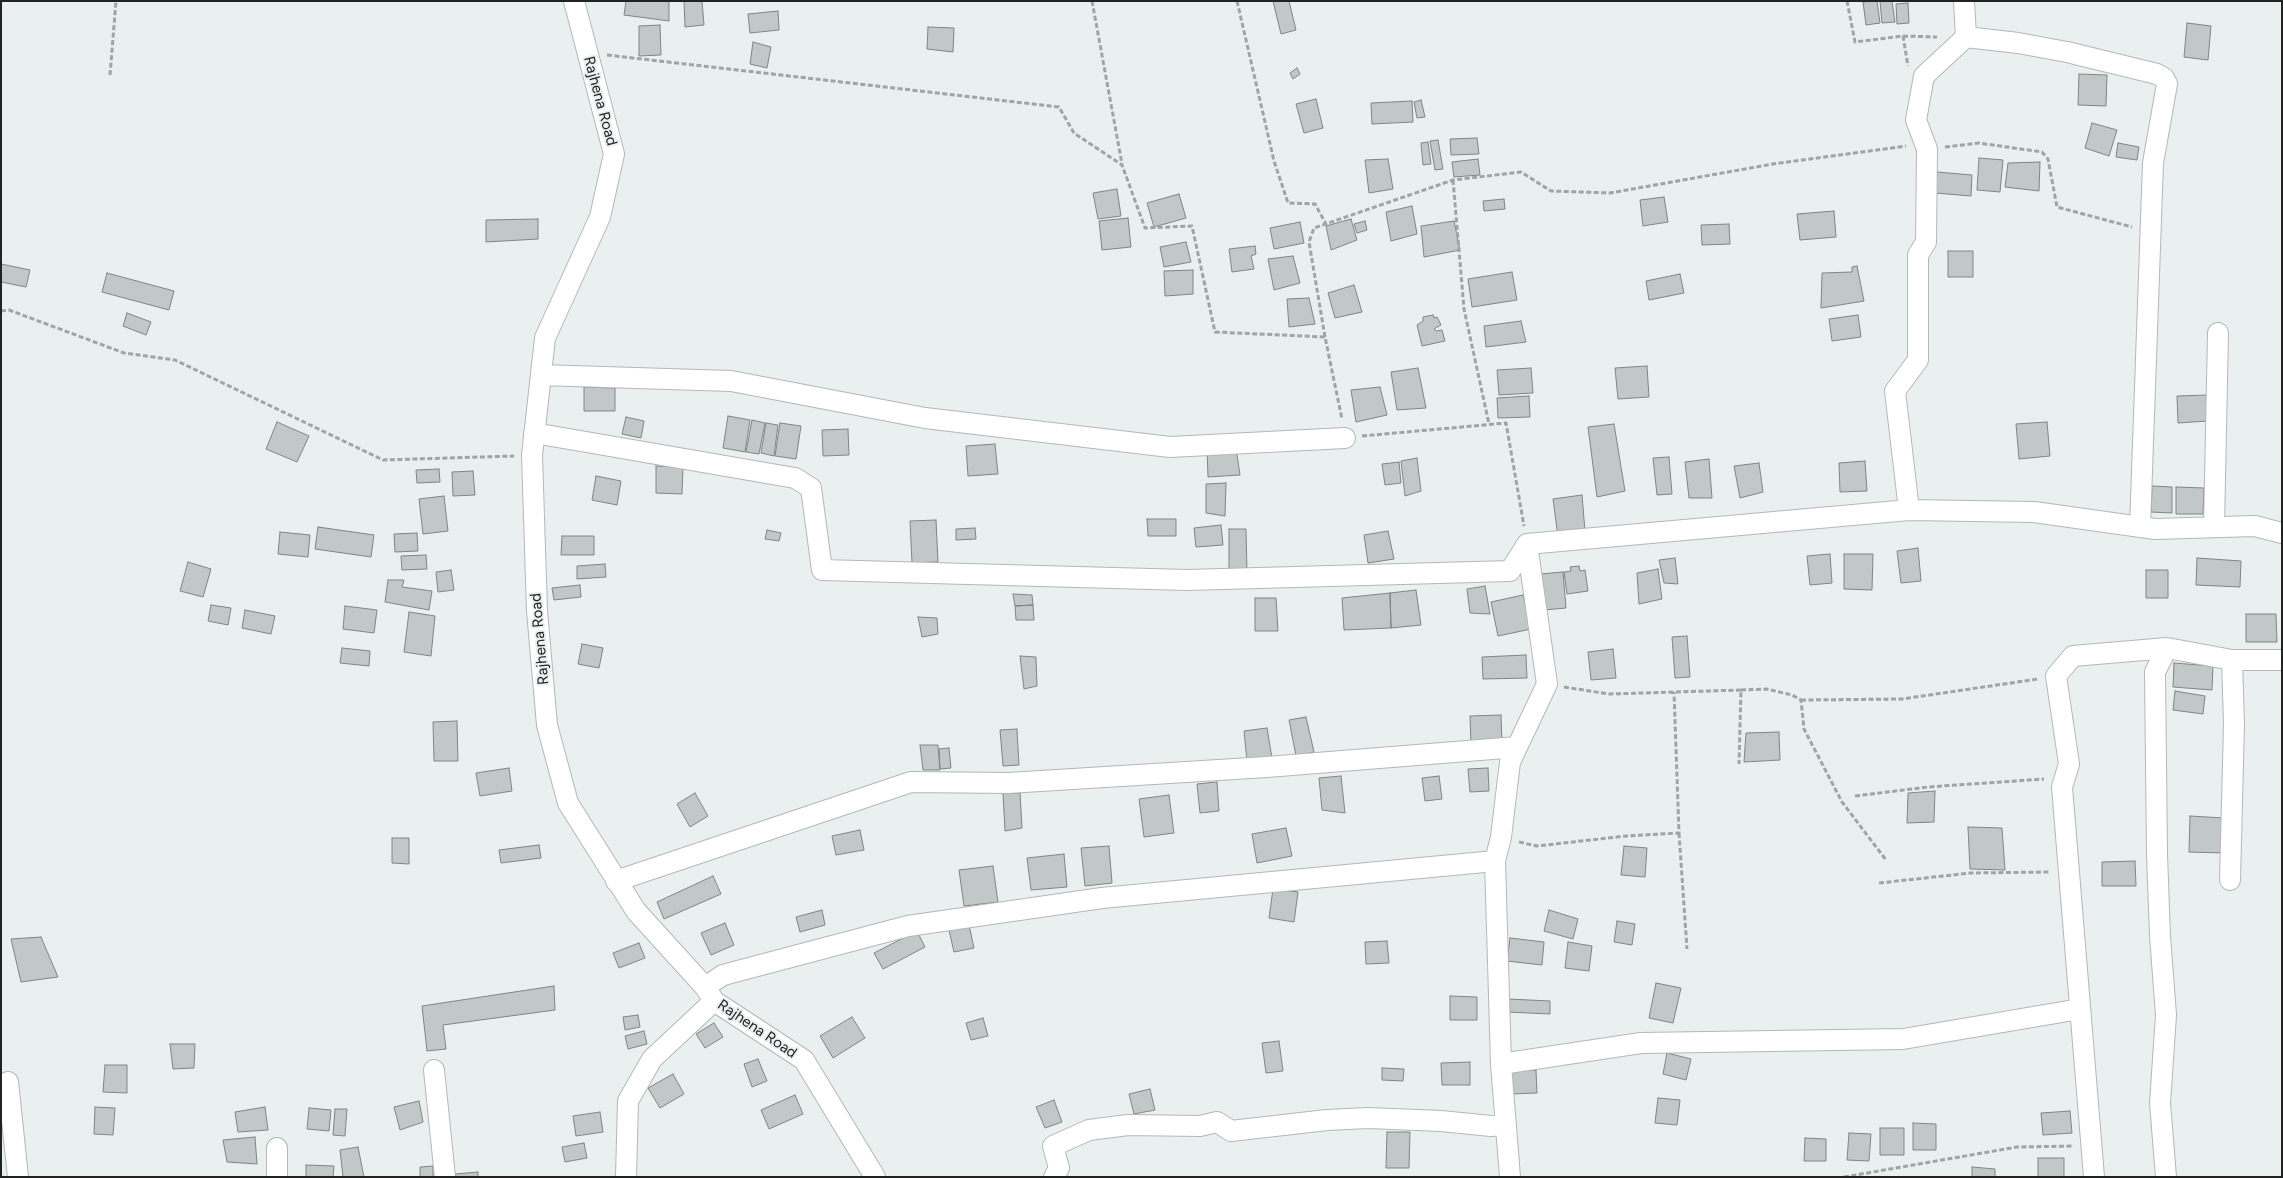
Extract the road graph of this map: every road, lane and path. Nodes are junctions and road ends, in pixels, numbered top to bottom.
1 (116, 1) edge
2 (574, 1) edge
3 (1092, 1) edge
4 (1237, 1) edge
5 (1846, 1) edge
6 (1964, 1) edge
7 (1903, 36) junction
8 (1966, 37) junction
9 (587, 52) junction
10 (1909, 74) dead end
11 (110, 75) dead end
12 (1927, 149) junction
13 (1122, 165) junction
14 (1453, 180) junction
15 (1326, 224) junction
16 (2152, 233) junction
17 (1, 311) edge
18 (2218, 333) dead end
19 (1325, 337) junction
20 (541, 375) junction
21 (1489, 424) junction
22 (534, 433) junction
23 (1345, 438) junction
24 (532, 455) junction
25 (1909, 510) junction
26 (2140, 527) junction
27 (2214, 527) junction
28 (2282, 533) edge
29 (1527, 544) junction
30 (2168, 648) junction
31 (2232, 660) junction
32 (2282, 660) edge
33 (2056, 676) junction
34 (1546, 684) junction
35 (1741, 690) junction
36 (1674, 692) junction
37 (1801, 700) junction
38 (1517, 747) junction
39 (1739, 764) dead end
40 (2065, 777) junction
41 (1855, 796) dead end
42 (1680, 833) junction
43 (1502, 837) junction
44 (1886, 860) dead end
45 (1495, 861) junction
46 (2068, 872) junction
47 (2230, 880) dead end
48 (616, 881) junction
49 (1879, 883) dead end
50 (1687, 949) dead end
51 (709, 994) junction
52 (2080, 1009) junction
53 (1501, 1064) junction
54 (434, 1070) dead end
55 (8, 1082) dead end
56 (1506, 1125) junction
57 (2092, 1146) junction
58 (277, 1148) dead end
59 (17, 1177) edge
60 (277, 1177) edge
61 (445, 1177) edge
62 (626, 1177) edge
63 (875, 1177) edge
64 (1054, 1177) edge
65 (1510, 1177) edge
66 (1844, 1177) edge
67 (2094, 1177) edge
68 (2166, 1177) edge

1 - 11 path
2 - 9 street, Rajhena Road
3 - 13 path
4 - 15 path
5 - 7 path
6 - 8 street
7 - 8 path
7 - 10 path
8 - 12 street
8 - 16 street
9 - 13 path
9 - 20 street, Rajhena Road
12 - 14 path
12 - 16 path
12 - 25 street
13 - 19 path
14 - 15 path
14 - 21 path
15 - 19 path
16 - 26 street
17 - 24 path
18 - 27 street
19 - 23 path
20 - 22 street, Rajhena Road
20 - 23 street
21 - 23 path
21 - 29 path
22 - 24 street, Rajhena Road
22 - 29 street
24 - 48 street, Rajhena Road
25 - 26 street
25 - 29 street
26 - 27 street
27 - 28 street
29 - 34 street
30 - 31 street
30 - 33 street
30 - 68 street
31 - 32 street
31 - 47 street
33 - 37 path
33 - 40 street
34 - 36 path
34 - 38 street
35 - 36 path
35 - 37 path
35 - 39 path
36 - 42 path
37 - 44 path
38 - 43 street
38 - 48 street
40 - 41 path
40 - 46 street
42 - 43 path
42 - 50 path
43 - 45 street
45 - 51 street
45 - 53 street
46 - 49 path
46 - 52 street
48 - 51 street, Rajhena Road
51 - 62 street
51 - 63 street, Rajhena Road
52 - 53 street
52 - 57 street
53 - 56 street
54 - 61 street
55 - 59 street
56 - 64 street
56 - 65 street
57 - 66 path
57 - 67 street
58 - 60 street

